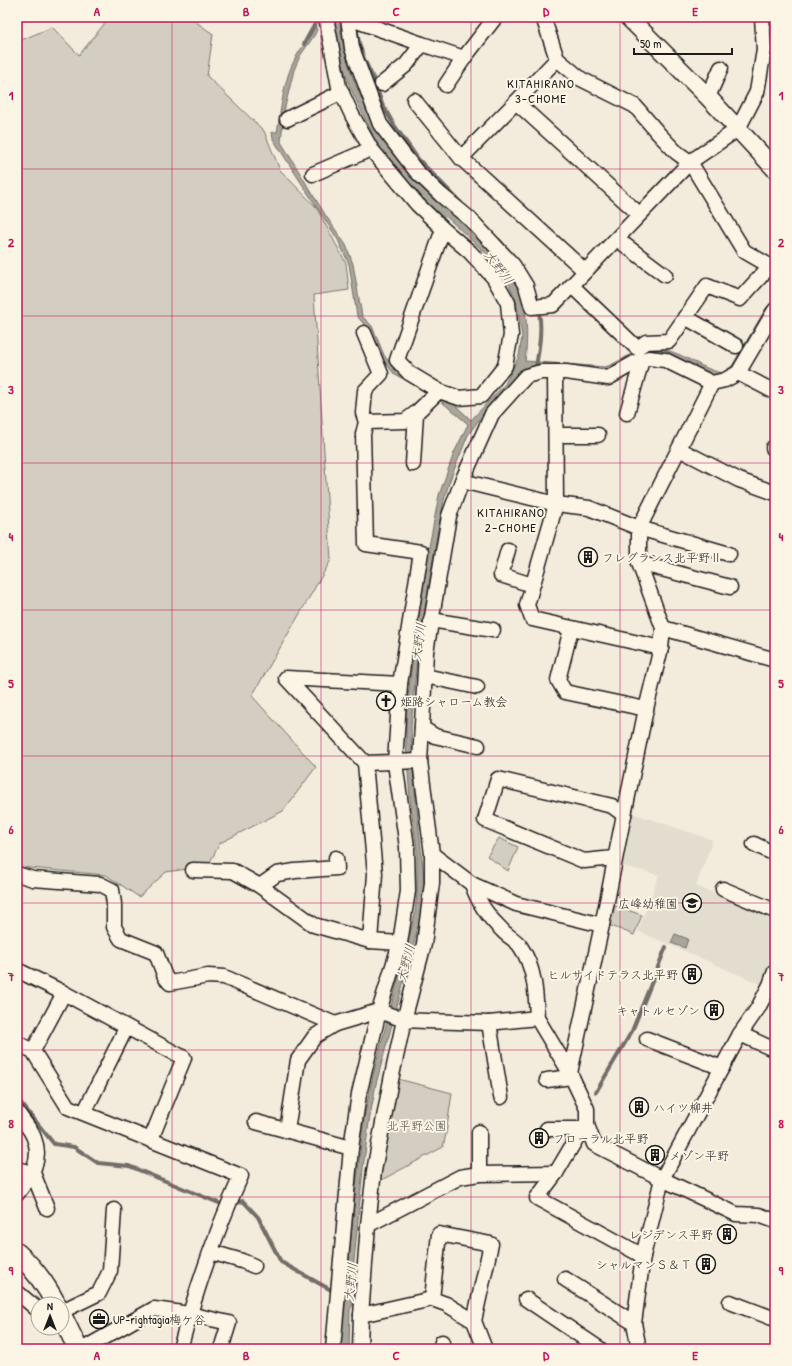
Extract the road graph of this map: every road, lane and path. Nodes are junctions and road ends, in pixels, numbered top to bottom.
1 (326, 17) edge
2 (348, 17) edge
3 (494, 17) edge
4 (543, 17) edge
5 (628, 17) edge
6 (762, 17) edge
7 (422, 44) junction
8 (769, 49) edge
9 (464, 58) junction
10 (557, 59) junction
11 (721, 68) dead end
12 (382, 84) dead end
13 (446, 85) dead end
14 (342, 92) junction
15 (708, 98) junction
16 (414, 100) dead end
17 (516, 102) junction
18 (287, 119) dead end
19 (738, 129) junction
20 (371, 148) junction
21 (461, 158) junction
22 (690, 162) junction
23 (775, 169) edge
24 (313, 174) dead end
25 (639, 214) junction
26 (443, 229) junction
27 (617, 239) junction
28 (773, 268) edge
29 (585, 271) junction
30 (665, 275) dead end
31 (572, 286) junction
32 (775, 310) edge
33 (685, 317) junction
34 (364, 333) dead end
35 (736, 346) dead end
36 (642, 360) junction
37 (555, 372) junction
38 (738, 373) junction
39 (712, 383) junction
40 (775, 392) edge
41 (435, 394) junction
42 (481, 396) junction
43 (416, 413) junction
44 (627, 413) dead end
45 (492, 414) junction
46 (366, 422) junction
47 (556, 435) junction
48 (598, 435) dead end
49 (679, 449) junction
50 (413, 464) dead end
51 (462, 481) junction
52 (775, 493) edge
53 (556, 504) junction
54 (639, 528) junction
55 (504, 553) dead end
56 (730, 554) dead end
57 (639, 563) junction
58 (532, 585) junction
59 (730, 587) dead end
60 (431, 620) junction
61 (664, 628) junction
62 (571, 629) junction
63 (494, 630) dead end
64 (661, 648) junction
65 (775, 660) edge
66 (425, 676) junction
67 (400, 684) junction
68 (477, 687) dead end
69 (646, 709) junction
70 (422, 728) junction
71 (478, 746) dead end
72 (420, 761) junction
73 (365, 763) junction
74 (395, 763) junction
75 (624, 815) junction
76 (754, 844) dead end
77 (432, 854) junction
78 (775, 854) edge
79 (336, 858) dead end
80 (614, 858) junction
81 (194, 870) dead end
82 (17, 874) edge
83 (472, 884) junction
84 (260, 886) junction
85 (723, 889) dead end
86 (775, 911) edge
87 (602, 925) junction
88 (370, 941) junction
89 (400, 943) junction
90 (17, 970) edge
91 (775, 971) edge
92 (64, 993) junction
93 (379, 1011) junction
94 (537, 1018) junction
95 (404, 1020) junction
96 (489, 1023) junction
97 (335, 1024) junction
98 (126, 1028) junction
99 (740, 1034) junction
100 (647, 1039) dead end
101 (17, 1043) edge
102 (775, 1050) edge
103 (33, 1051) junction
104 (722, 1068) junction
105 (571, 1070) junction
106 (547, 1080) dead end
107 (501, 1097) dead end
108 (17, 1112) edge
109 (84, 1113) junction
110 (256, 1122) dead end
111 (584, 1127) junction
112 (547, 1129) dead end
113 (287, 1130) junction
114 (479, 1132) dead end
115 (151, 1139) junction
116 (351, 1148) junction
117 (17, 1169) edge
118 (33, 1173) junction
119 (556, 1173) junction
120 (479, 1174) junction
121 (662, 1179) junction
122 (17, 1194) edge
123 (46, 1208) dead end
124 (114, 1210) dead end
125 (775, 1221) edge
126 (368, 1225) junction
127 (17, 1252) edge
128 (211, 1252) junction
129 (644, 1256) junction
130 (254, 1266) dead end
131 (565, 1279) dead end
132 (17, 1292) edge
133 (52, 1296) edge
134 (432, 1299) junction
135 (526, 1299) dead end
136 (730, 1302) dead end
137 (30, 1303) edge
138 (70, 1307) edge
139 (189, 1314) junction
140 (361, 1315) junction
141 (775, 1319) edge
142 (474, 1321) junction
143 (634, 1323) junction
144 (70, 1335) edge
145 (78, 1349) edge
146 (83, 1349) edge
147 (180, 1349) edge
148 (221, 1349) edge
149 (332, 1349) edge
150 (360, 1349) edge
151 (485, 1349) edge
152 (600, 1349) edge
153 (639, 1349) edge

1 - 14 street
2 - 7 street
2 - 31 street
3 - 9 street
4 - 10 street
5 - 15 street
6 - 8 street
7 - 9 street
7 - 12 street
8 - 19 street
9 - 13 street
10 - 17 street
10 - 22 street
11 - 15 street
14 - 18 street
14 - 20 street
15 - 19 street
16 - 21 street
17 - 21 street
17 - 25 street
19 - 22 street
19 - 23 street
20 - 24 street
20 - 26 street
21 - 29 street
22 - 25 street
22 - 28 street
25 - 27 street
26 - 41 street
26 - 42 street
27 - 29 street
27 - 30 street
28 - 33 street
29 - 31 street
31 - 33 street
32 - 38 street
33 - 35 street
34 - 46 street
36 - 37 street
36 - 39 street
36 - 44 street
37 - 45 street
37 - 47 street
38 - 39 street
38 - 40 street
39 - 49 street
41 - 42 street
41 - 43 street
42 - 45 street
43 - 46 street
43 - 50 street
45 - 51 street
46 - 67 street
47 - 48 street
47 - 53 street
49 - 52 street
49 - 54 street
51 - 53 street
51 - 60 street
53 - 54 street
53 - 58 street
54 - 56 street
54 - 57 street
55 - 58 street
57 - 59 street
57 - 61 street
58 - 62 street
60 - 63 street
60 - 66 street
61 - 64 street
61 - 65 street
62 - 64 street
62 - 69 street
64 - 69 street
66 - 68 street
66 - 70 street
67 - 73 street
67 - 74 street
69 - 75 street
70 - 71 street
70 - 72 street
72 - 74 street
72 - 77 street
73 - 74 street
73 - 88 street
74 - 89 street
75 - 80 street
75 - 80 street
76 - 78 street
77 - 83 street
77 - 95 street
79 - 84 street
80 - 87 street
81 - 84 street
82 - 97 street
83 - 87 street
83 - 94 street
84 - 88 street
85 - 86 street
87 - 105 street
88 - 89 street
89 - 93 street
90 - 92 street
91 - 99 street
92 - 98 street
92 - 103 street
93 - 95 street
93 - 97 street
93 - 116 street
94 - 96 street
94 - 105 street
95 - 96 street
95 - 126 street
96 - 107 street
97 - 113 street
98 - 109 street
98 - 115 street
99 - 102 street
99 - 104 street
100 - 104 street
101 - 103 street
103 - 109 street
104 - 121 street
105 - 106 street
105 - 111 street
108 - 118 street
109 - 115 street
110 - 113 street
111 - 112 street
111 - 119 street
111 - 121 street
113 - 116 street
114 - 120 street
115 - 128 street
116 - 149 street
117 - 118 street
118 - 122 street
118 - 123 street
119 - 120 street
119 - 129 street
120 - 126 street
121 - 125 street
121 - 129 street
124 - 138 street
126 - 140 street
127 - 133 main road
128 - 130 street
128 - 139 street
129 - 143 street
131 - 143 street
132 - 137 street
134 - 140 street
134 - 142 street
134 - 142 street
135 - 152 street
136 - 141 street
139 - 146 street
139 - 147 street
139 - 148 street
140 - 150 street
142 - 151 street
143 - 153 street
144 - 145 main road

